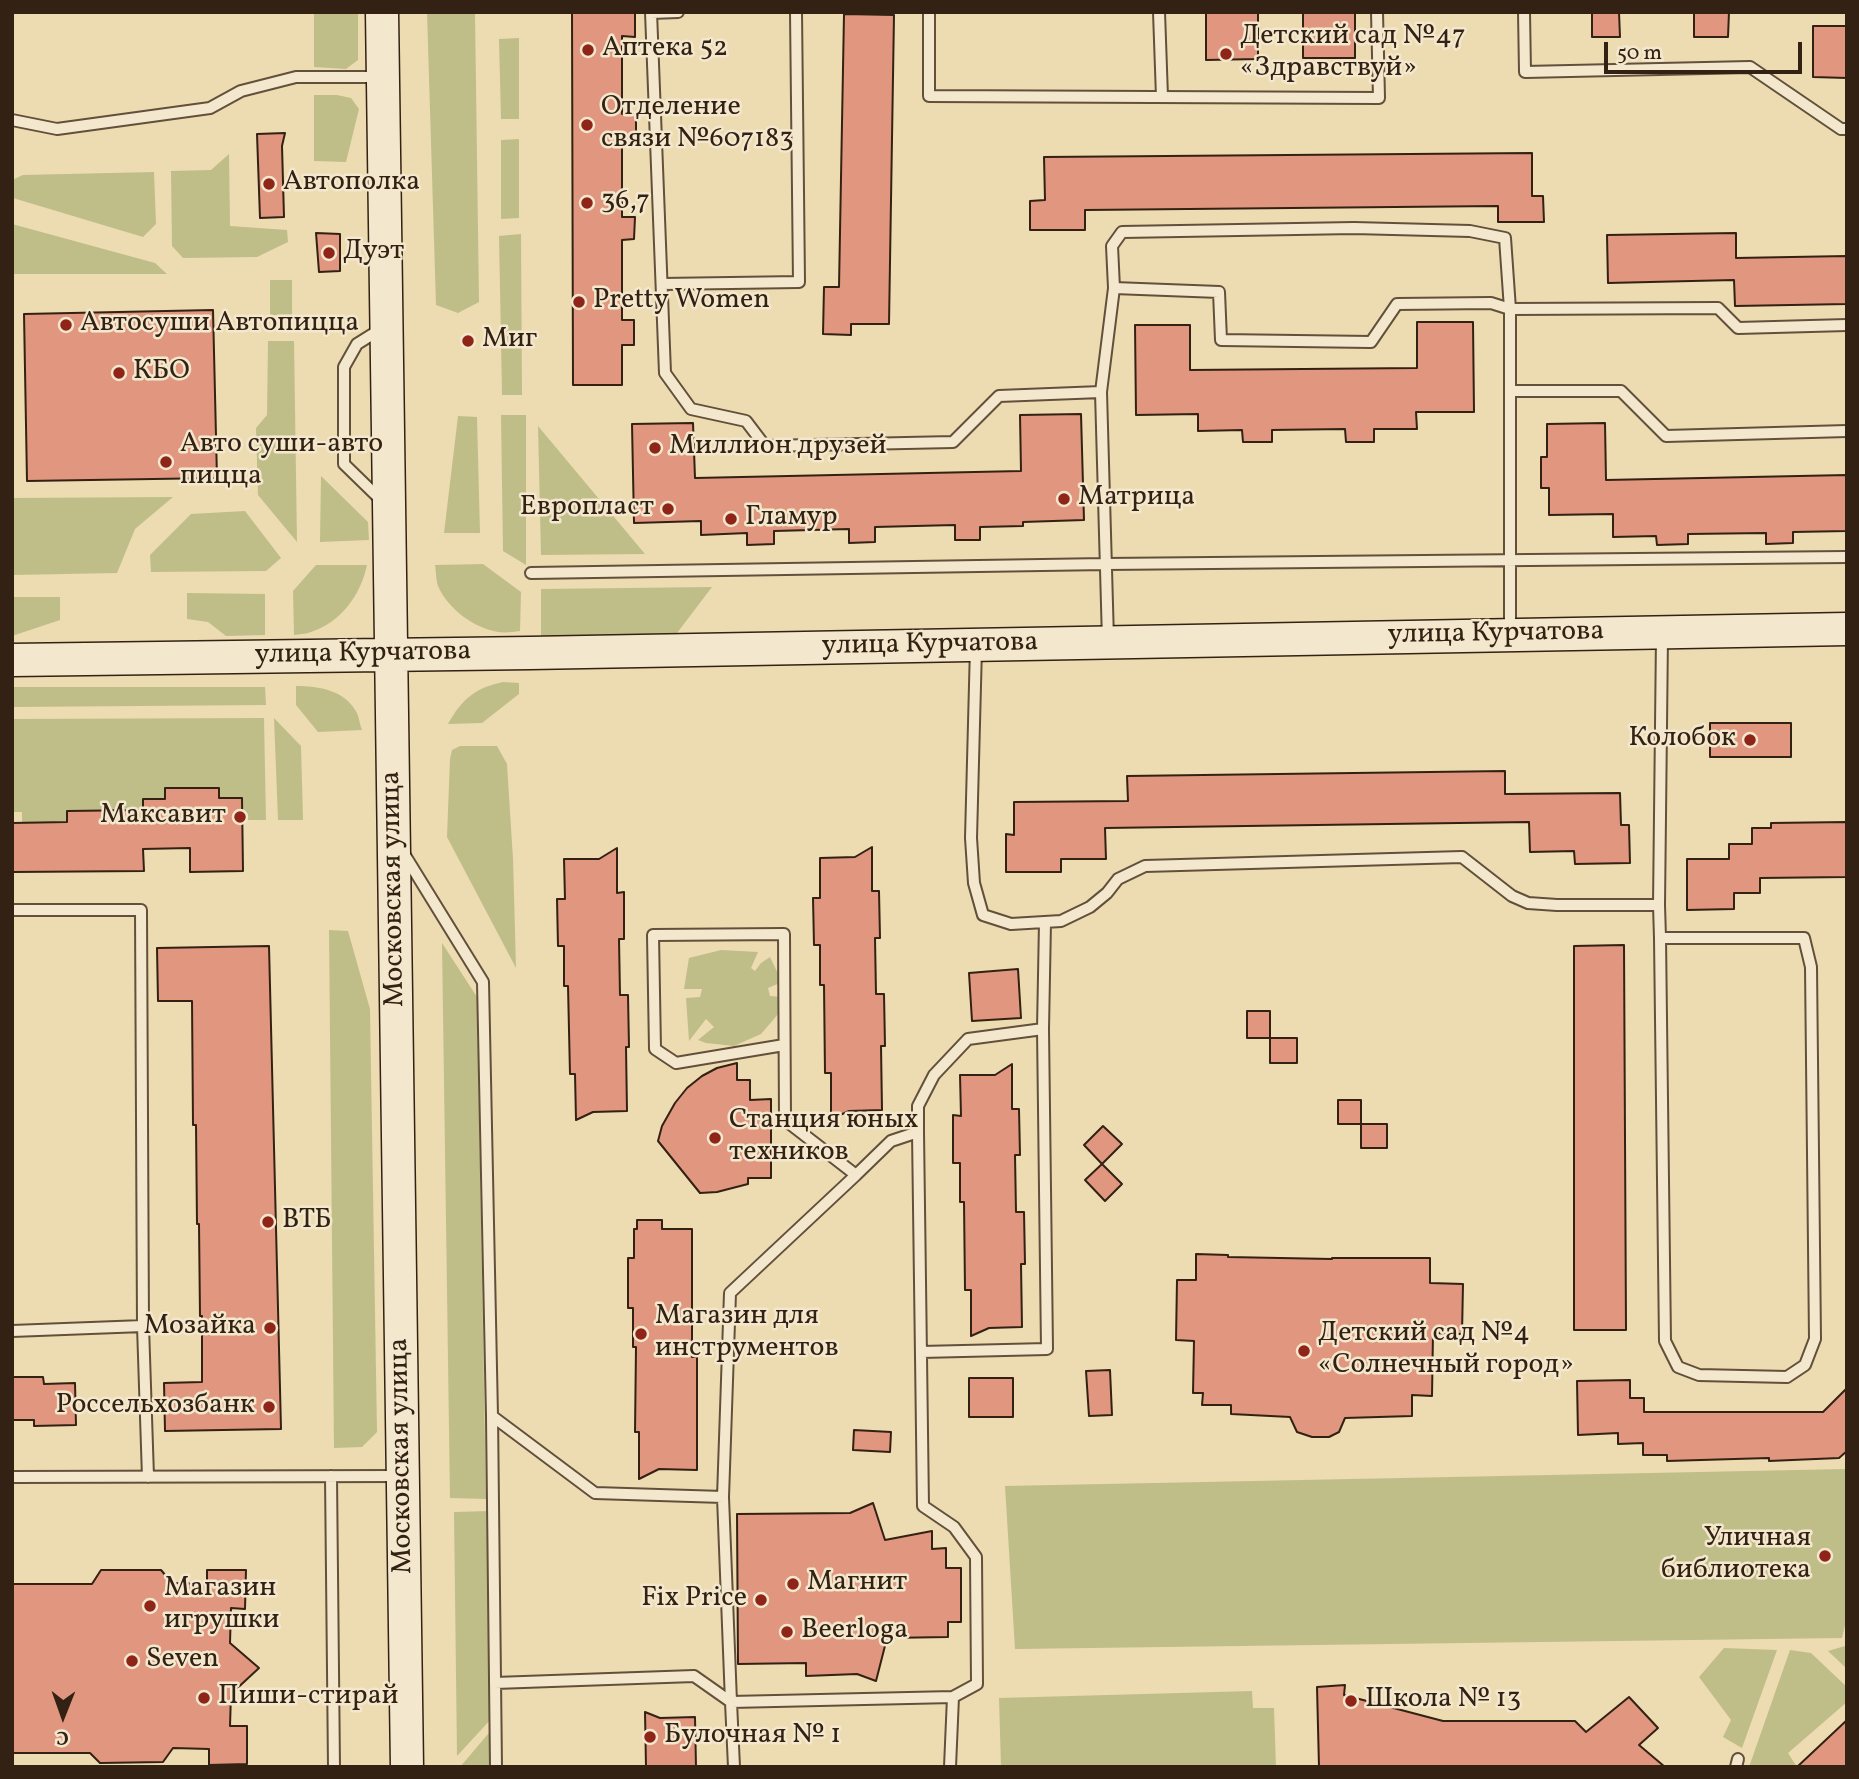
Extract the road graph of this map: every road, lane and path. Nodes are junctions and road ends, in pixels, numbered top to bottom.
1 (382, 12) edge
2 (651, 12) edge
3 (678, 12) edge
4 (796, 12) edge
5 (929, 12) edge
6 (1159, 12) edge
7 (1377, 12) edge
8 (1524, 12) edge
9 (383, 77) junction
10 (1162, 97) junction
11 (12, 120) edge
12 (1847, 129) edge
13 (662, 284) junction
14 (1114, 288) junction
15 (1510, 309) junction
16 (1847, 324) edge
17 (387, 326) junction
18 (1510, 391) junction
19 (1101, 392) junction
20 (1847, 431) edge
21 (389, 508) junction
22 (1847, 557) edge
23 (1510, 560) junction
24 (1106, 564) junction
25 (531, 573) dead end
26 (1847, 629) edge
27 (1662, 632) junction
28 (1510, 635) junction
29 (1108, 643) junction
30 (976, 645) junction
31 (392, 655) junction
32 (12, 660) edge
33 (395, 839) junction
34 (1659, 905) junction
35 (12, 910) edge
36 (1045, 922) junction
37 (1660, 938) junction
38 (1043, 1029) junction
39 (784, 1045) junction
40 (918, 1132) junction
41 (856, 1175) junction
42 (143, 1326) junction
43 (12, 1331) edge
44 (921, 1352) junction
45 (492, 1416) junction
46 (331, 1476) junction
47 (403, 1476) junction
48 (12, 1477) edge
49 (148, 1477) junction
50 (723, 1497) junction
51 (495, 1683) junction
52 (953, 1697) junction
53 (731, 1702) junction
54 (334, 1767) edge
55 (407, 1767) edge
56 (496, 1767) edge
57 (734, 1767) edge
58 (950, 1767) edge

1 - 9 street, Московская улица
2 - 3 lane
2 - 13 lane
4 - 13 lane
5 - 10 lane
6 - 10 lane
7 - 10 lane
8 - 12 lane
9 - 11 lane
9 - 17 street, Московская улица
13 - 19 lane
14 - 15 lane
14 - 15 lane
14 - 19 lane
15 - 16 lane
15 - 18 lane
17 - 21 street, Московская улица
17 - 21 lane
18 - 20 lane
18 - 23 lane
19 - 24 lane
21 - 31 street, Московская улица
22 - 23 lane
23 - 24 lane
23 - 28 lane
24 - 25 lane
24 - 29 lane
26 - 27 street, улица Курчатова
27 - 28 street, улица Курчатова
27 - 34 lane
28 - 29 street, улица Курчатова
29 - 30 street, улица Курчатова
30 - 31 street, улица Курчатова
30 - 36 lane
31 - 32 street, улица Курчатова
31 - 33 street, Московская улица
33 - 45 lane
33 - 47 street, Московская улица
34 - 36 lane
34 - 37 lane
35 - 42 lane
36 - 38 lane
37 - 37 lane
38 - 40 lane
38 - 44 lane
39 - 39 lane
39 - 41 lane
40 - 41 lane
40 - 44 lane
41 - 50 lane
42 - 43 lane
42 - 49 lane
44 - 52 lane
45 - 50 lane
45 - 51 lane
46 - 47 lane
46 - 49 lane
46 - 54 lane
47 - 55 street, Московская улица
48 - 49 lane
50 - 53 lane
51 - 53 lane
51 - 56 lane
52 - 53 lane
52 - 58 lane
53 - 57 lane

